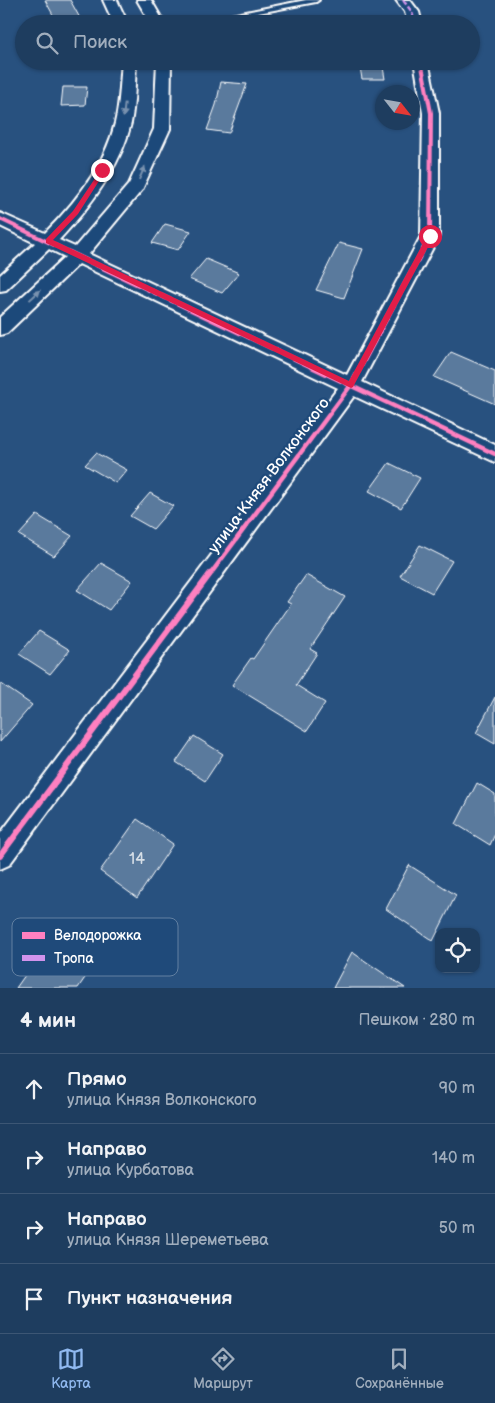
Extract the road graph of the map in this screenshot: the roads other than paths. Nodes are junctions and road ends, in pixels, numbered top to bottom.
1 (110, 0) edge
2 (144, 0) edge
3 (316, 0) edge
4 (403, 0) edge
5 (116, 15) edge
6 (153, 15) edge
7 (237, 15) edge
8 (413, 15) edge
9 (128, 70) edge
10 (164, 70) edge
11 (424, 70) edge
12 (0, 219) edge
13 (49, 241) junction
14 (78, 255) junction
15 (0, 285) edge
16 (0, 328) edge
17 (351, 385) junction
18 (495, 454) edge
19 (0, 856) edge

1 - 5 street
2 - 6 street
3 - 7 lane
4 - 8 street
9 -> 13 street
14 -> 10 street
11 - 17 street, улица Князя Волконского
12 - 13 street
13 - 14 street
13 - 15 street
16 -> 14 street
14 - 17 street
17 - 18 street
17 - 19 street, улица Князя Волконского

